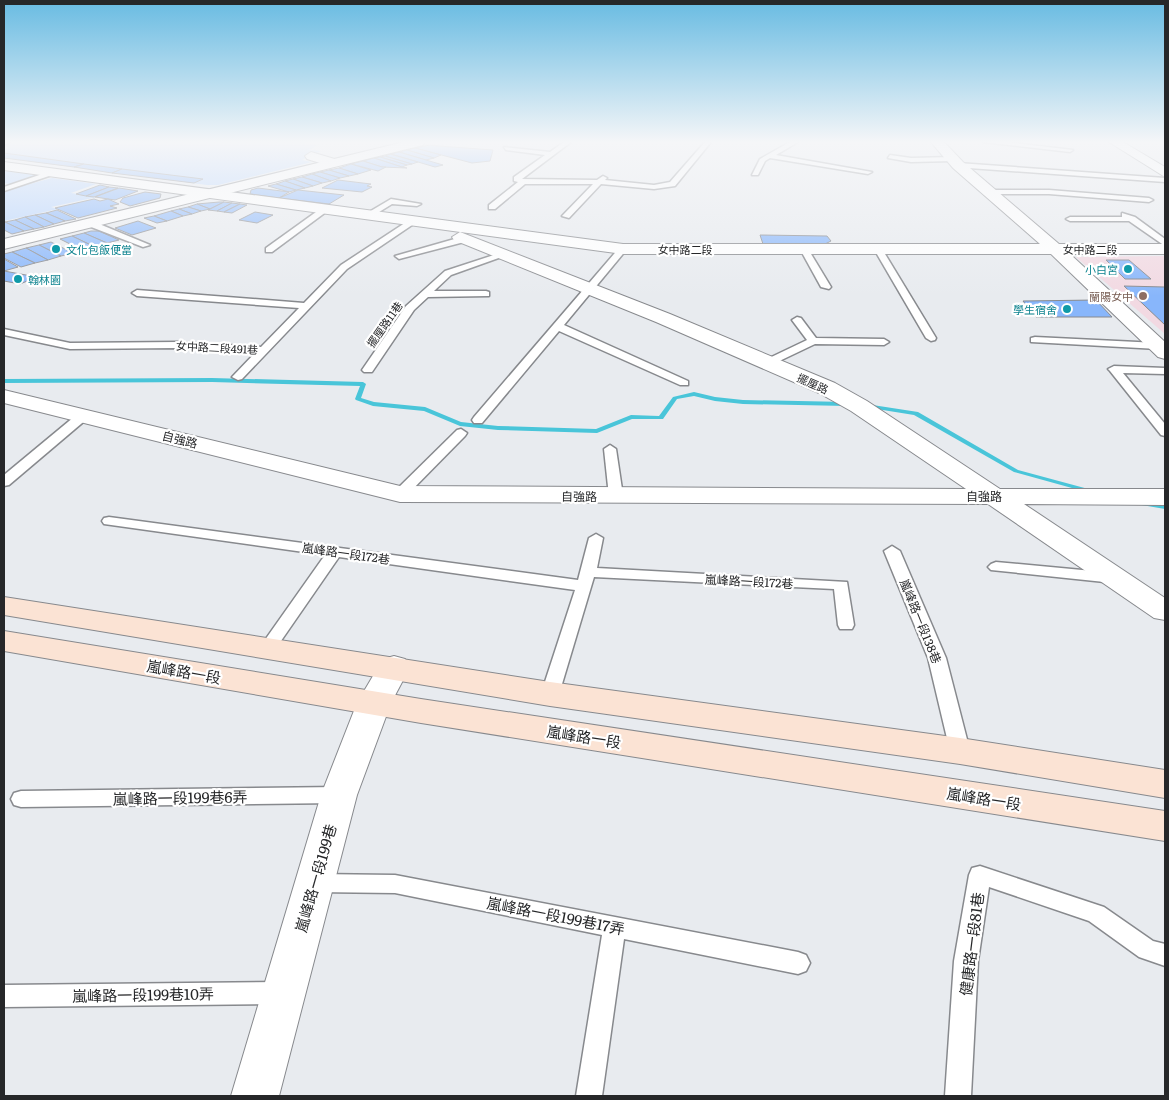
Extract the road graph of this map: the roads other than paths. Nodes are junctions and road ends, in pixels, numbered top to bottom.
1 (203, 193) edge
2 (508, 193) edge
3 (588, 193) edge
4 (990, 193) edge
5 (1066, 193) edge
6 (208, 194) junction
7 (1149, 200) dead end
8 (492, 206) dead end
9 (326, 209) junction
10 (418, 216) junction
11 (566, 216) dead end
12 (1070, 219) dead end
13 (90, 223) junction
14 (465, 239) junction
15 (1165, 243) edge
16 (4, 244) edge
17 (146, 246) dead end
18 (623, 249) junction
19 (878, 249) junction
20 (1055, 249) junction
21 (1165, 249) edge
22 (269, 250) dead end
23 (804, 250) junction
24 (503, 255) junction
25 (399, 256) dead end
26 (826, 287) dead end
27 (590, 288) junction
28 (137, 293) dead end
29 (425, 294) junction
30 (486, 294) dead end
31 (308, 306) junction
32 (796, 320) dead end
33 (558, 326) junction
34 (4, 332) edge
35 (931, 338) dead end
36 (1035, 340) dead end
37 (813, 342) junction
38 (884, 342) dead end
39 (262, 350) junction
40 (1162, 350) edge
41 (767, 363) junction
42 (368, 370) dead end
43 (1165, 371) edge
44 (238, 377) dead end
45 (684, 383) dead end
46 (4, 397) edge
47 (84, 415) junction
48 (478, 420) dead end
49 (1165, 432) edge
50 (462, 433) dead end
51 (610, 449) dead end
52 (4, 482) edge
53 (400, 494) junction
54 (616, 496) junction
55 (992, 496) junction
56 (1165, 496) edge
57 (109, 521) dead end
58 (596, 538) dead end
59 (892, 551) dead end
60 (336, 552) junction
61 (996, 567) dead end
62 (1116, 578) junction
63 (585, 579) junction
64 (4, 606) edge
65 (1165, 611) edge
66 (846, 624) dead end
67 (4, 641) edge
68 (268, 647) junction
69 (394, 667) junction
70 (550, 694) junction
71 (374, 703) junction
72 (960, 751) junction
73 (1165, 784) edge
74 (338, 795) junction
75 (21, 799) dead end
76 (1165, 826) edge
77 (313, 883) junction
78 (615, 926) junction
79 (1165, 955) edge
80 (798, 963) dead end
81 (282, 993) junction
82 (4, 996) edge
83 (255, 1096) edge
84 (589, 1096) edge
85 (958, 1096) edge

1 - 6 street, 女中路二段
2 - 8 lane
3 - 11 lane
4 - 20 street
5 - 7 lane
6 - 9 street, 女中路二段
6 - 13 street
9 - 10 street, 女中路二段
9 - 22 lane
10 - 14 street, 擺厘路
10 - 18 street, 女中路二段
10 - 31 lane, 女中路二段491巷
12 - 15 lane
13 - 16 street
13 - 17 lane
14 - 24 street, 擺厘路
14 - 25 lane
18 - 23 street, 女中路二段
18 - 27 lane
19 - 20 street, 女中路二段
19 - 23 street, 女中路二段
19 - 35 lane
20 - 21 street, 女中路二段
20 - 40 street
23 - 26 lane
24 - 27 street, 擺厘路
24 - 29 lane, 擺厘路11巷
27 - 33 lane
27 - 41 street, 擺厘路
28 - 31 lane
29 - 30 lane
29 - 42 lane, 擺厘路11巷
31 - 39 lane, 女中路二段491巷
32 - 37 lane
33 - 45 lane
33 - 48 lane
34 - 39 lane, 女中路二段491巷
36 - 40 lane
37 - 38 lane
37 - 41 lane
39 - 44 lane
41 - 55 street, 擺厘路
43 - 49 lane
46 - 47 street, 自強路
47 - 52 lane
47 - 53 street, 自強路
50 - 53 lane
51 - 54 lane
53 - 54 street, 自強路
54 - 55 street, 自強路
55 - 56 street, 自強路
55 - 62 street, 擺厘路
57 - 60 lane, 嵐峰路一段172巷
58 - 63 lane
59 - 72 lane, 嵐峰路一段138巷
60 - 63 lane, 嵐峰路一段172巷
60 - 68 lane
61 - 62 lane
62 - 65 street, 擺厘路
63 - 66 lane, 嵐峰路一段172巷
63 - 70 lane
64 - 68 main road
67 - 71 main road, 嵐峰路一段
68 - 69 main road
69 - 70 main road
69 - 71 street, 嵐峰路一段199巷
70 - 72 main road
71 - 74 street, 嵐峰路一段199巷
71 - 76 main road, 嵐峰路一段
72 - 73 main road
74 - 75 lane, 嵐峰路一段199巷6弄
74 - 77 street, 嵐峰路一段199巷
77 - 78 lane, 嵐峰路一段199巷17弄
77 - 81 street, 嵐峰路一段199巷
78 - 80 lane, 嵐峰路一段199巷17弄
78 - 84 lane
79 - 85 lane, 健康路一段81巷
81 - 82 lane, 嵐峰路一段199巷10弄
81 - 83 street, 嵐峰路一段199巷

